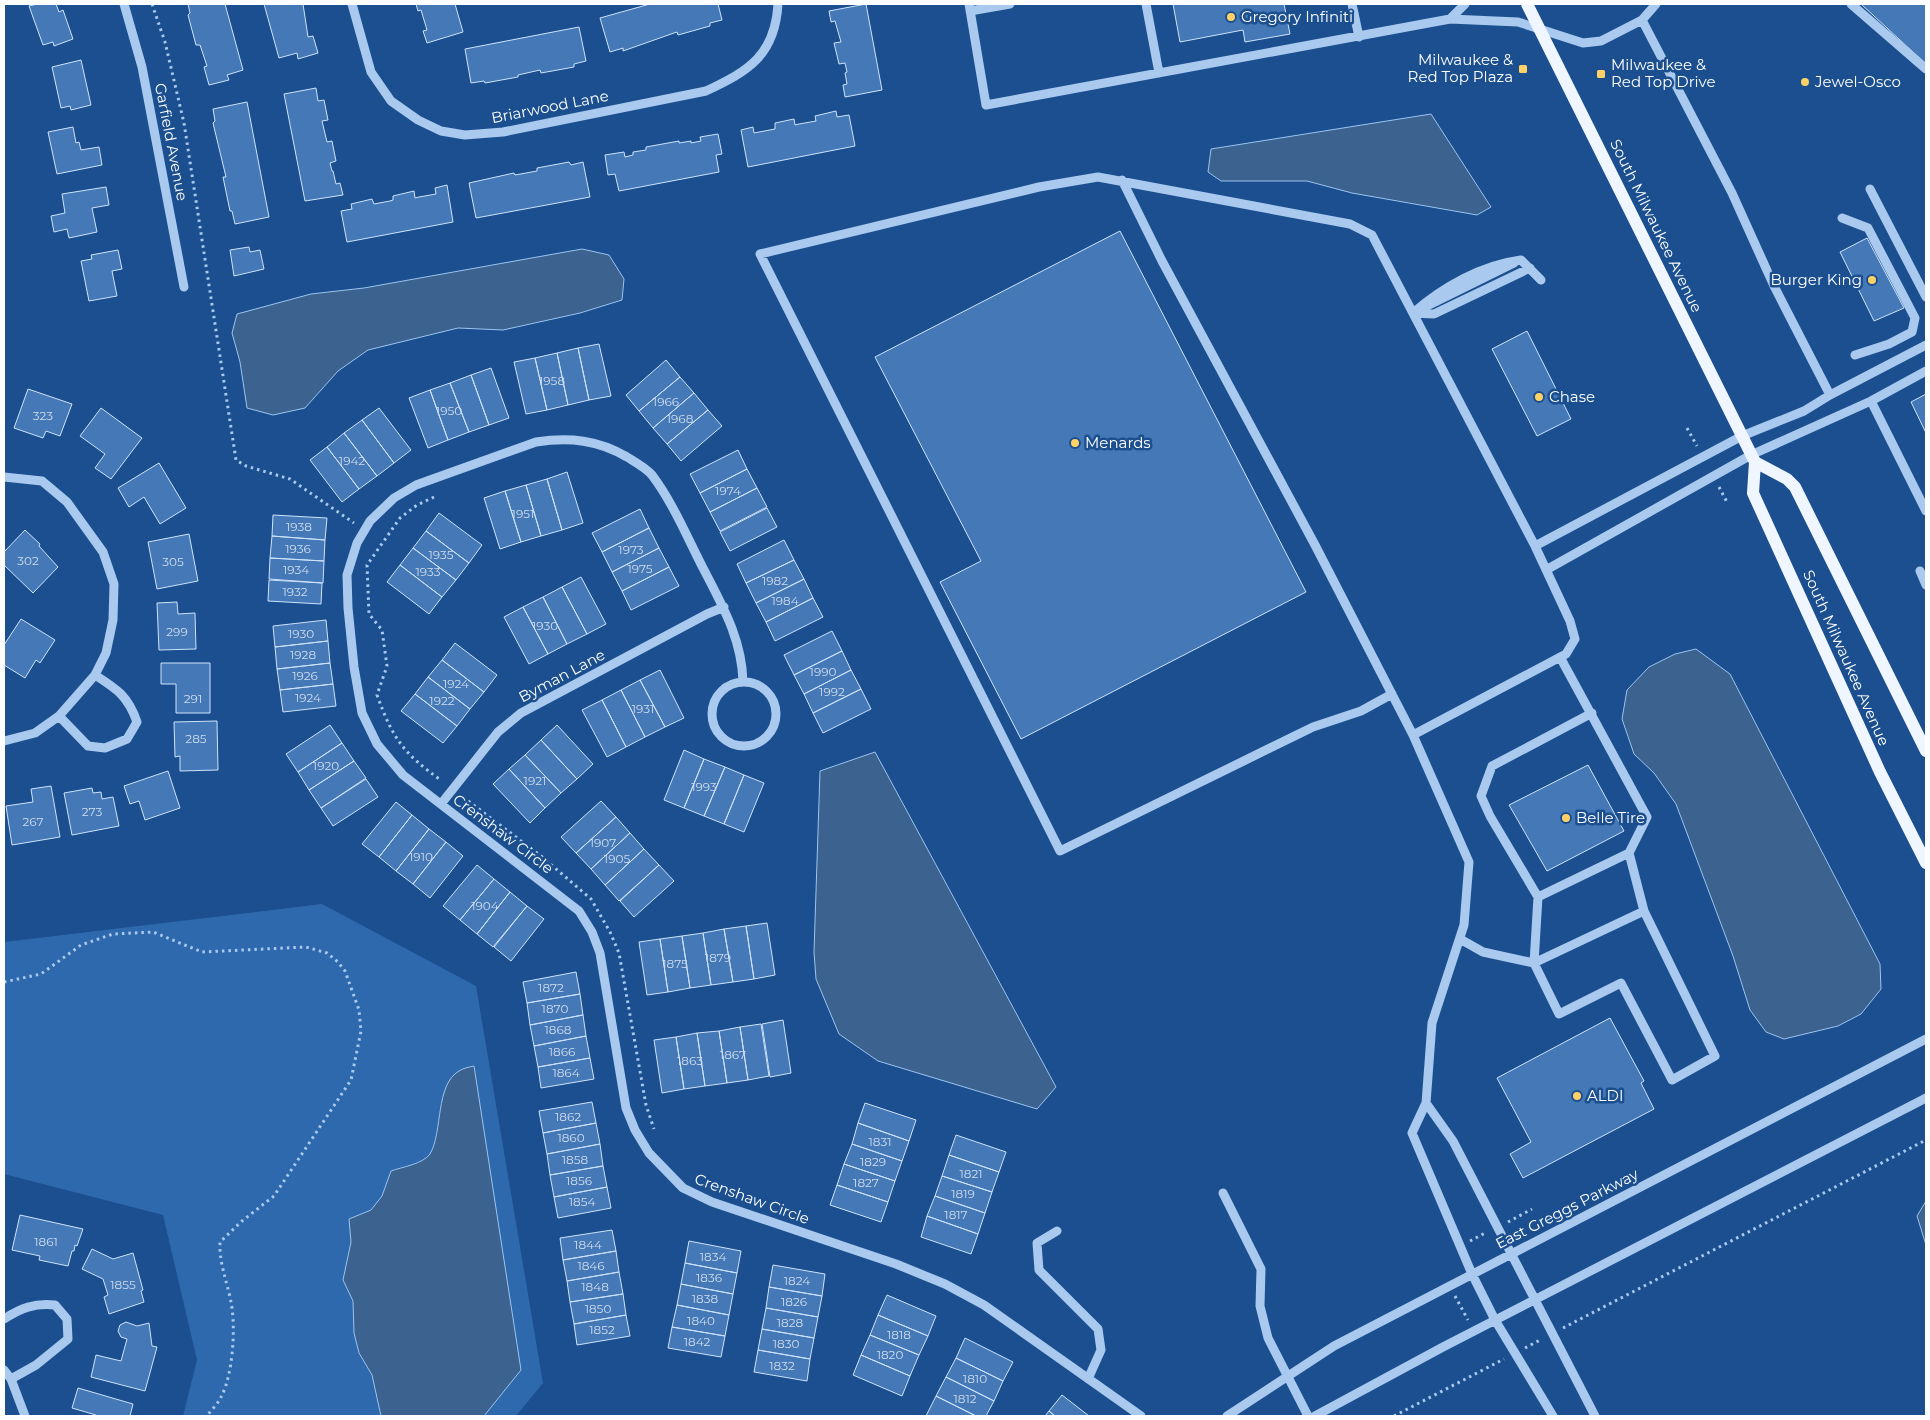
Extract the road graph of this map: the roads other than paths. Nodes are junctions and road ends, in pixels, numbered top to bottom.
1 (124, 4) edge
2 (352, 4) edge
3 (778, 4) edge
4 (1010, 4) edge
5 (1146, 4) edge
6 (1352, 4) edge
7 (1465, 4) edge
8 (1526, 4) edge
9 (1656, 4) edge
10 (1851, 4) edge
11 (969, 8) edge
12 (1450, 19) junction
13 (1642, 20) junction
14 (1540, 30) junction
15 (1359, 37) junction
16 (1926, 69) edge
17 (1158, 73) junction
18 (1122, 180) junction
19 (1870, 189) dead end
20 (1842, 218) dead end
21 (1530, 268) junction
22 (1540, 280) dead end
23 (184, 286) dead end
24 (1926, 297) edge
25 (1413, 313) junction
26 (1926, 345) edge
27 (1856, 356) dead end
28 (1926, 371) edge
29 (1830, 395) junction
30 (1871, 401) junction
31 (1742, 436) junction
32 (1753, 458) junction
33 (4, 477) edge
34 (1926, 512) edge
35 (1534, 546) junction
36 (1546, 570) junction
37 (1920, 571) dead end
38 (1926, 585) edge
39 (724, 607) junction
40 (1560, 657) junction
41 (95, 675) junction
42 (743, 682) junction
43 (1392, 694) junction
44 (1592, 713) junction
45 (58, 716) junction
46 (1413, 734) junction
47 (4, 741) edge
48 (1926, 749) edge
49 (441, 804) junction
50 (1629, 853) junction
51 (1926, 863) edge
52 (1538, 897) junction
53 (1644, 911) junction
54 (1460, 939) junction
55 (1534, 963) junction
56 (1926, 1039) edge
57 (1926, 1098) edge
58 (1426, 1103) junction
59 (1223, 1193) dead end
60 (1057, 1231) dead end
61 (1512, 1253) junction
62 (1472, 1274) junction
63 (1535, 1300) junction
64 (4, 1319) edge
65 (1495, 1320) junction
66 (4, 1370) edge
67 (1287, 1375) junction
68 (11, 1379) junction
69 (1088, 1379) junction
70 (25, 1416) edge
71 (1141, 1416) edge
72 (1227, 1416) edge
73 (1308, 1416) edge
74 (1315, 1416) edge
75 (1553, 1416) edge
76 (1595, 1416) edge

1 - 23 street, Garfield Avenue
2 - 3 street, Briarwood Lane
4 - 11 street
5 - 17 street
6 - 15 street
7 - 12 street
8 - 14 main road, South Milwaukee Avenue
9 - 13 street
10 - 16 street
11 - 17 street
12 - 14 street
12 - 15 street
13 - 14 street
13 - 29 street
14 - 31 main road, South Milwaukee Avenue
15 - 17 street
18 - 25 street
18 - 43 street
18 - 43 street
19 - 24 street
20 - 27 street
21 - 22 street
21 - 25 street
21 - 25 street
25 - 35 street
26 - 29 street
28 - 30 street
29 - 31 street
30 - 32 street
30 - 34 street
31 - 32 main road, South Milwaukee Avenue
31 - 35 street
32 - 36 street
32 - 48 main road, South Milwaukee Avenue
32 - 51 main road, South Milwaukee Avenue
33 - 41 street
35 - 36 street
36 - 40 street
37 - 38 street
39 - 42 street, Crenshaw Circle
39 - 49 street, Byman Lane
39 - 49 street, Crenshaw Circle
40 - 44 street
40 - 46 street
41 - 45 street
41 - 45 street
42 - 42 street
43 - 46 street
44 - 50 street
44 - 52 street
45 - 47 street
46 - 54 street
49 - 69 street, Crenshaw Circle
50 - 52 street
50 - 53 street
52 - 55 street
53 - 55 street
53 - 55 street
54 - 55 street
54 - 58 street
56 - 61 street, East Greggs Parkway
57 - 63 street
58 - 61 street
58 - 62 street
59 - 67 street
60 - 69 street
61 - 62 street, East Greggs Parkway
61 - 63 street
62 - 65 street
62 - 67 street, East Greggs Parkway
63 - 65 street
63 - 76 street
64 - 68 street
65 - 74 street
65 - 75 street
66 - 68 street
67 - 72 street, East Greggs Parkway
67 - 73 street
68 - 70 street
69 - 71 street, Crenshaw Circle

